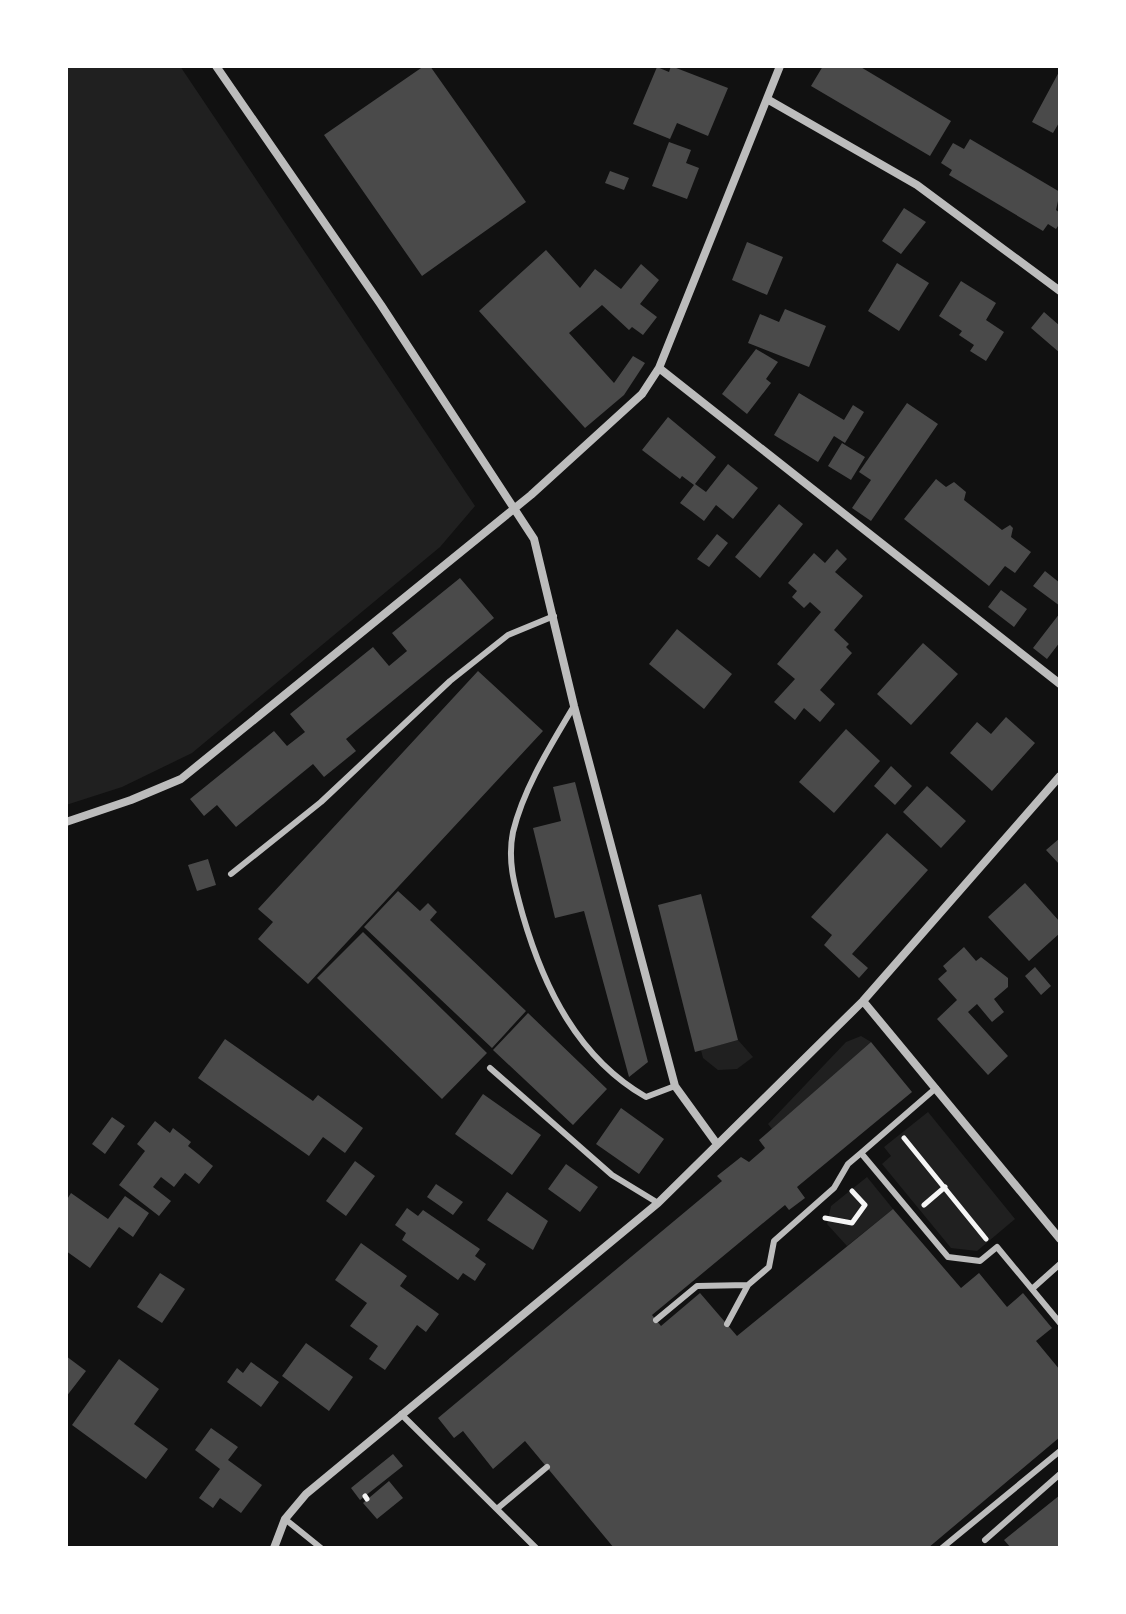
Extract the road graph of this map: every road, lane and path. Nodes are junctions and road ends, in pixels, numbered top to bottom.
1 (216, 66) edge
2 (780, 66) edge
3 (767, 99) junction
4 (1060, 291) edge
5 (659, 368) junction
6 (514, 508) junction
7 (554, 616) junction
8 (1060, 684) edge
9 (574, 706) junction
10 (1060, 776) edge
11 (66, 822) edge
12 (231, 874) dead end
13 (863, 1001) junction
14 (490, 1068) dead end
15 (675, 1086) junction
16 (936, 1088) junction
17 (893, 1125) junction
18 (717, 1144) junction
19 (861, 1153) junction
20 (839, 1179) junction
21 (945, 1187) junction
22 (658, 1203) junction
23 (811, 1209) junction
24 (912, 1215) junction
25 (1060, 1239) edge
26 (995, 1249) junction
27 (1060, 1264) edge
28 (748, 1285) junction
29 (1032, 1289) junction
30 (656, 1320) dead end
31 (1060, 1323) edge
32 (727, 1324) dead end
33 (401, 1414) junction
34 (1060, 1451) edge
35 (547, 1467) dead end
36 (1060, 1474) edge
37 (498, 1508) junction
38 (285, 1519) junction
39 (985, 1540) dead end
40 (274, 1548) edge
41 (321, 1548) edge
42 (536, 1548) edge
43 (942, 1548) edge

1 - 6 street
2 - 3 street
3 - 4 street
3 - 5 street
5 - 6 street
5 - 8 street
6 - 7 street
6 - 11 street
7 - 9 street
7 - 12 lane
9 - 15 street
9 - 15 lane
10 - 13 street
13 - 16 street
13 - 18 street
14 - 22 lane
15 - 18 street
16 - 17 lane
16 - 25 street
17 - 19 lane
17 - 21 path
18 - 22 street
19 - 20 lane
19 - 24 lane
20 - 23 lane
20 - 23 path
21 - 24 path
21 - 26 path
22 - 33 street
23 - 28 lane
24 - 26 lane
26 - 29 lane
27 - 29 lane
28 - 30 lane
28 - 32 lane
29 - 31 lane
33 - 37 lane
33 - 38 street
34 - 43 lane
35 - 37 lane
36 - 39 lane
37 - 42 lane
38 - 40 street
38 - 41 lane

